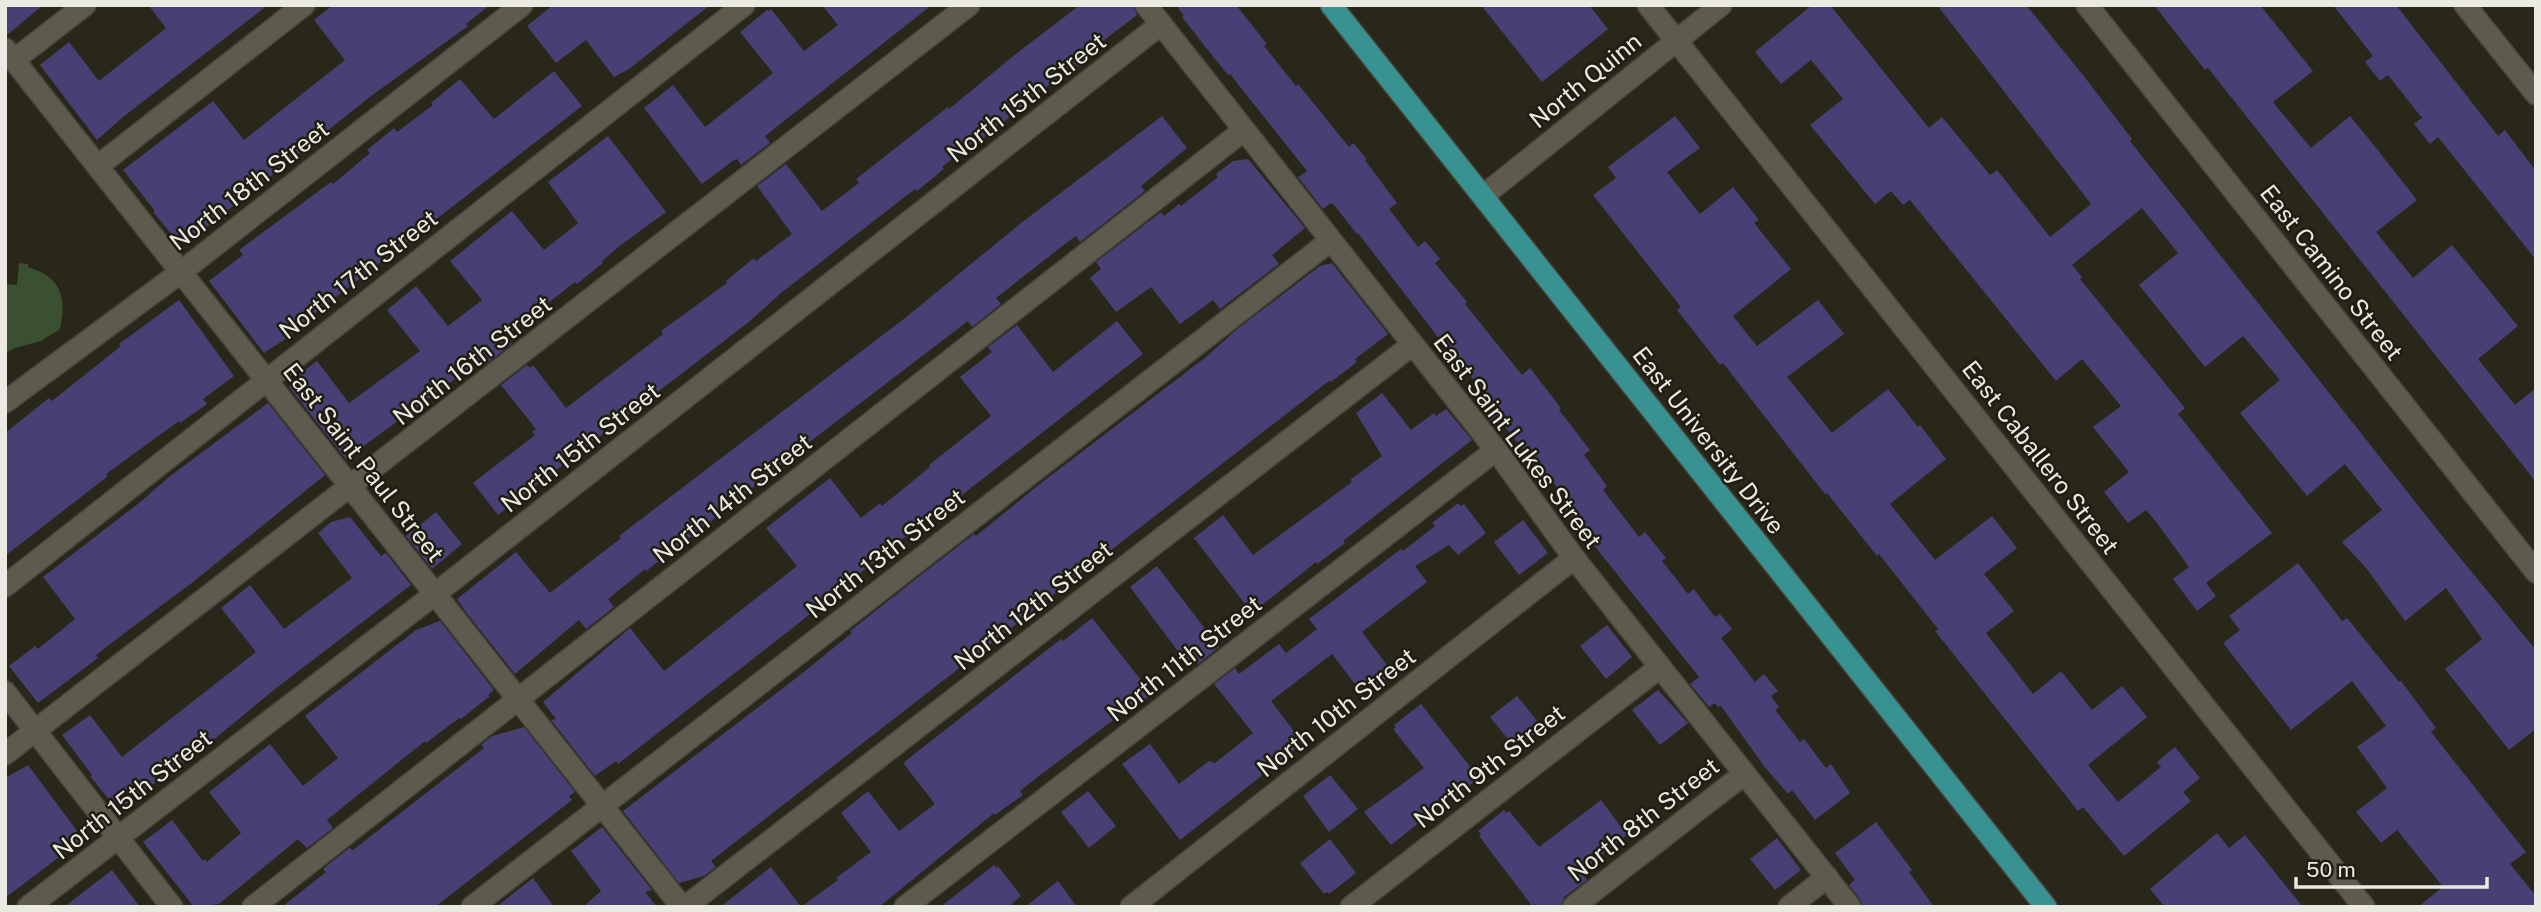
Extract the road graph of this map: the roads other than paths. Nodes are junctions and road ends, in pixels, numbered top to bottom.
1 (85, 5) edge
2 (304, 5) edge
3 (522, 5) edge
4 (744, 5) edge
5 (969, 5) edge
6 (1146, 5) edge
7 (1331, 5) edge
8 (1648, 5) edge
9 (1721, 5) edge
10 (2087, 5) edge
11 (2465, 5) edge
12 (1161, 24) junction
13 (1676, 40) junction
14 (10, 55) edge
15 (2536, 94) edge
16 (1244, 131) junction
17 (98, 166) junction
18 (1483, 196) junction
19 (1331, 241) junction
20 (181, 272) junction
21 (1412, 345) junction
22 (266, 379) junction
23 (5, 402) edge
24 (1496, 450) junction
25 (352, 487) junction
26 (1574, 558) junction
27 (2536, 572) edge
28 (5, 586) edge
29 (436, 594) junction
30 (1660, 667) junction
31 (5, 692) edge
32 (519, 699) junction
33 (36, 731) junction
34 (5, 754) edge
35 (1744, 774) junction
36 (602, 805) junction
37 (118, 837) junction
38 (1827, 877) junction
39 (28, 907) edge
40 (172, 907) edge
41 (253, 907) edge
42 (472, 907) edge
43 (684, 907) edge
44 (905, 907) edge
45 (1131, 907) edge
46 (1351, 907) edge
47 (1573, 907) edge
48 (1789, 907) edge
49 (1850, 907) edge
50 (2046, 907) edge
51 (2364, 907) edge

1 - 14 street
2 - 17 street
3 - 20 street, North 18th Street
4 - 22 street, North 17th Street
5 - 25 street, North 16th Street
6 - 12 street, East Saint Lukes Street
7 - 18 main road, East University Drive
8 - 13 street, East Caballero Street
9 - 13 street, North Quinn
10 - 27 street, East Camino Street
11 - 15 street
12 - 16 street, East Saint Lukes Street
12 - 29 street, North 15th Street
13 - 18 street, North Quinn
13 - 51 street, East Caballero Street
14 - 17 street, East Saint Paul Street
16 - 19 street, East Saint Lukes Street
16 - 32 street, North 14th Street
17 - 20 street, East Saint Paul Street
18 - 50 main road, East University Drive
19 - 21 street, East Saint Lukes Street
19 - 36 street, North 13th Street
20 - 22 street, East Saint Paul Street
20 - 23 street, North 18th Street
21 - 24 street, East Saint Lukes Street
21 - 43 street, North 12th Street
22 - 25 street, East Saint Paul Street
22 - 28 street, North 17th Street
24 - 26 street, East Saint Lukes Street
24 - 44 street, North 11th Street
25 - 29 street, East Saint Paul Street
25 - 33 street, North 16th Street
26 - 30 street, East Saint Lukes Street
26 - 45 street, North 10th Street
29 - 32 street, East Saint Paul Street
29 - 37 street, North 15th Street
30 - 35 street, East Saint Lukes Street
30 - 46 street, North 9th Street
31 - 33 street
32 - 36 street, East Saint Paul Street
32 - 41 street, North 14th Street
33 - 34 street, North 16th Street
33 - 37 street
35 - 38 street, East Saint Lukes Street
35 - 47 street, North 8th Street
36 - 42 street, North 13th Street
36 - 43 street, East Saint Paul Street
37 - 39 street, North 15th Street
37 - 40 street
38 - 48 street
38 - 49 street, East Saint Lukes Street

